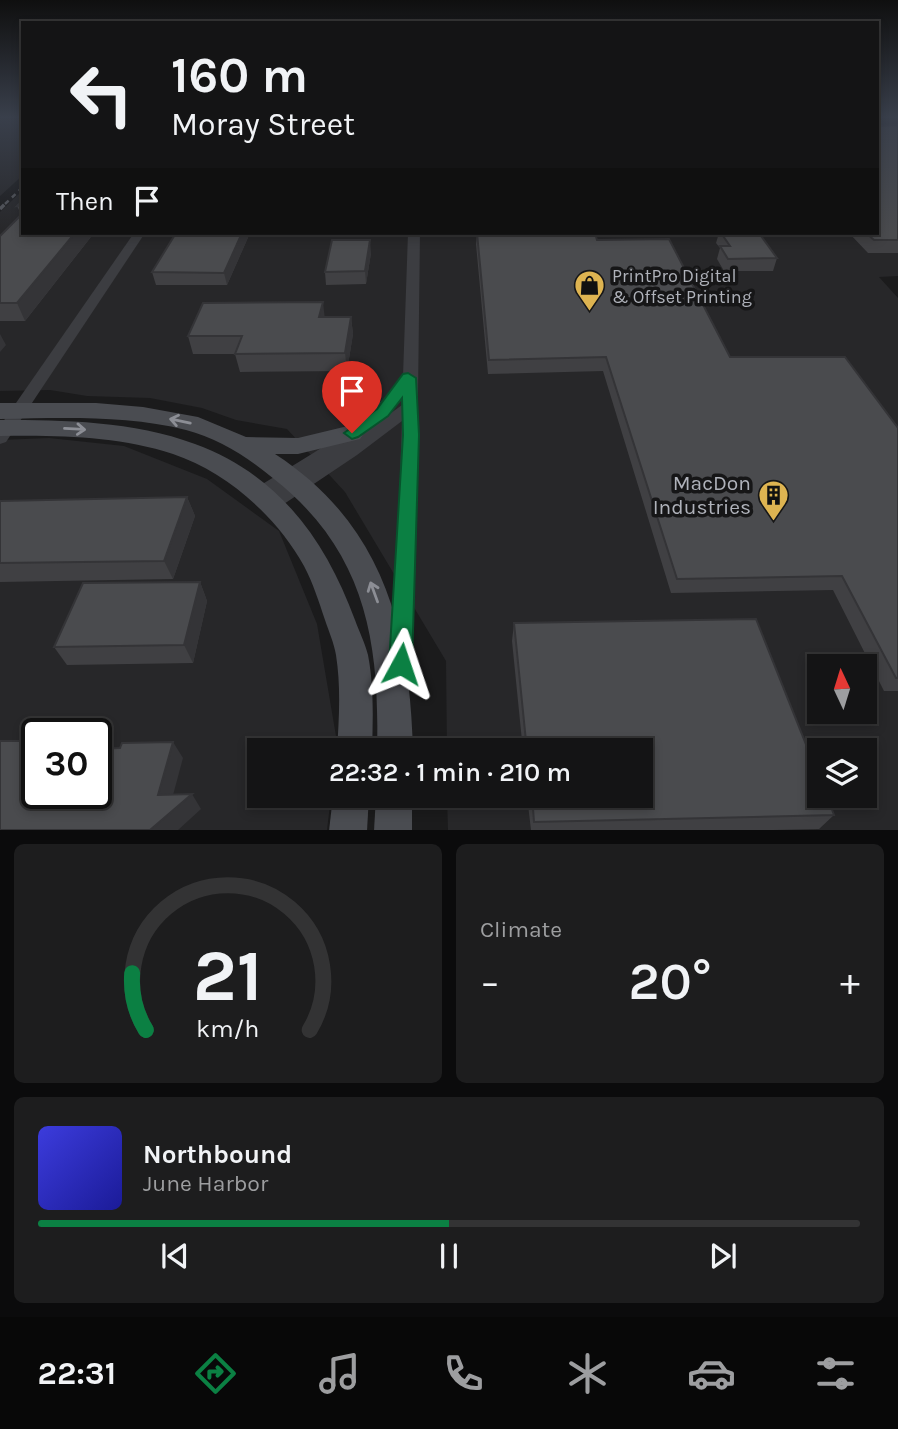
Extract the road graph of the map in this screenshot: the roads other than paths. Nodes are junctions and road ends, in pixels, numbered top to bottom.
1 (138, 235) edge
2 (414, 235) edge
3 (408, 378) junction
4 (411, 406) junction
5 (5, 423) edge
6 (352, 433) junction
7 (244, 445) junction
8 (295, 480) junction
9 (264, 500) junction
10 (397, 707) junction
11 (355, 738) edge
12 (396, 738) edge
13 (350, 808) edge
14 (394, 808) edge
15 (348, 830) edge
16 (393, 830) edge

1 - 5 street
2 - 3 street
3 - 4 street
3 - 6 street
4 - 8 street
4 - 10 street
7 -> 5 street
5 -> 9 street
6 - 7 street
6 - 8 street
7 - 8 street
8 - 9 street
10 -> 8 street
9 - 11 street
10 - 12 street
13 - 15 street
14 - 16 street

